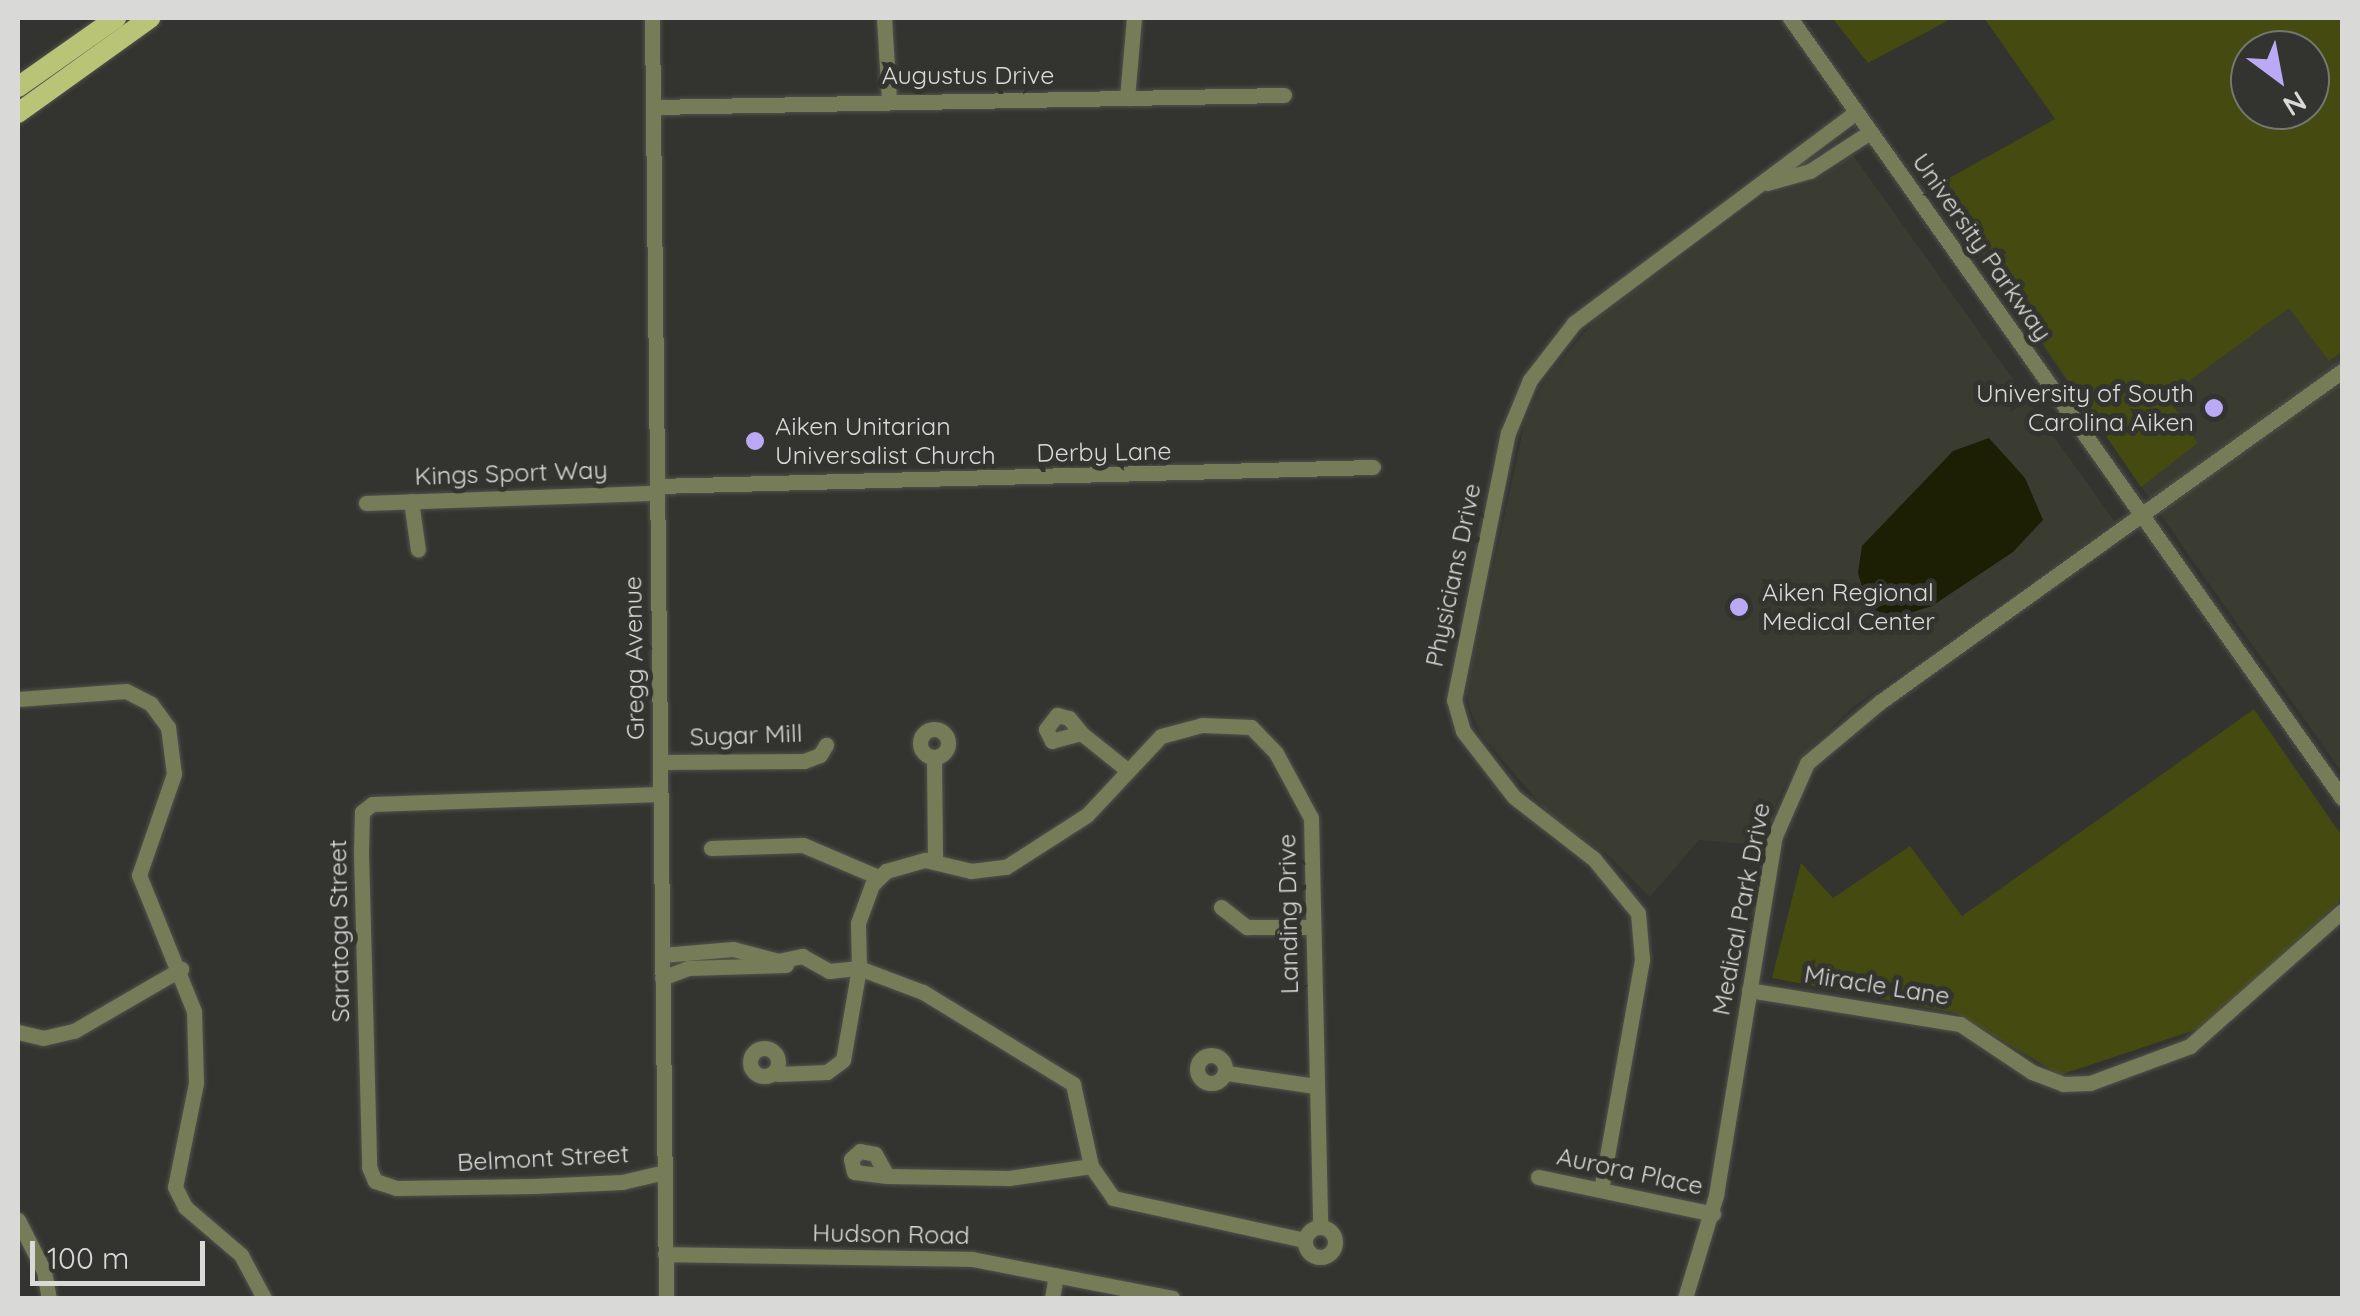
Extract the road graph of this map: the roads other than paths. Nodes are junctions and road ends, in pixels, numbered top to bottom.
1 (116, 18) edge
2 (150, 18) edge
3 (652, 18) edge
4 (884, 18) edge
5 (1134, 18) edge
6 (1790, 18) edge
7 (18, 87) edge
8 (1284, 94) dead end
9 (1127, 98) junction
10 (889, 100) junction
11 (653, 107) junction
12 (1856, 112) junction
13 (18, 114) edge
14 (1870, 132) junction
15 (1758, 185) junction
16 (2342, 371) edge
17 (1373, 467) dead end
18 (657, 490) junction
19 (412, 501) junction
20 (366, 503) dead end
21 (2140, 516) junction
22 (418, 550) dead end
23 (18, 699) edge
24 (1081, 733) dead end
25 (826, 745) dead end
26 (934, 759) dead end
27 (660, 762) junction
28 (1126, 768) junction
29 (660, 794) junction
30 (2342, 798) edge
31 (710, 848) dead end
32 (935, 861) junction
33 (878, 877) junction
34 (1221, 906) dead end
35 (2342, 911) edge
36 (1313, 927) junction
37 (662, 955) junction
38 (802, 956) junction
39 (859, 968) junction
40 (180, 969) junction
41 (662, 978) junction
42 (1749, 990) junction
43 (18, 1032) edge
44 (1227, 1073) dead end
45 (778, 1074) dead end
46 (1315, 1086) junction
47 (1091, 1166) junction
48 (664, 1172) junction
49 (887, 1176) dead end
50 (1538, 1178) dead end
51 (422, 1188) joint
52 (1601, 1190) junction
53 (1712, 1214) junction
54 (18, 1220) edge
55 (1320, 1226) junction
56 (1304, 1240) junction
57 (666, 1254) junction
58 (1056, 1275) junction
59 (49, 1298) edge
60 (264, 1298) edge
61 (666, 1298) edge
62 (1052, 1298) edge
63 (1172, 1298) edge
64 (1685, 1298) edge

1 - 7 main road
2 - 13 main road
3 - 11 street, Gregg Avenue
4 - 10 street
5 - 9 street
6 - 12 street, University Parkway
8 - 9 street, Augustus Drive
9 - 10 street, Augustus Drive
10 - 11 street, Augustus Drive
11 - 18 street, Gregg Avenue
12 - 14 street, University Parkway
12 - 15 street, Physicians Drive
14 - 15 street, Physicians Drive
14 - 21 street, University Parkway
15 - 52 street, Physicians Drive
16 - 21 street, Medical Park Drive
17 - 18 street, Derby Lane
18 - 19 street, Kings Sport Way
18 - 27 street, Gregg Avenue
19 - 20 street, Kings Sport Way
19 - 22 street
21 - 30 street, University Parkway
21 - 42 street, Medical Park Drive
23 - 40 street
24 - 28 street
25 - 27 street, Sugar Mill
26 - 32 street
27 - 29 street, Gregg Avenue
28 - 32 street, Landing Drive
28 - 36 street, Landing Drive
29 - 37 street, Gregg Avenue
29 - 51 street, Saratoga Street
31 - 33 street
32 - 33 street, Landing Drive
33 - 39 street
34 - 36 street
35 - 42 street, Miracle Lane
36 - 46 street, Landing Drive
37 - 38 street
37 - 41 street, Gregg Avenue
38 - 39 street
38 - 41 street
39 - 45 street
39 - 47 street
40 - 43 street
40 - 60 street
41 - 48 street, Gregg Avenue
42 - 53 street, Medical Park Drive
44 - 46 street
46 - 55 street, Landing Drive
47 - 49 street
47 - 56 street, Landing Drive
48 - 51 street, Belmont Street
48 - 57 street, Gregg Avenue
50 - 52 street, Aurora Place
52 - 53 street, Aurora Place
53 - 64 street, Medical Park Drive
54 - 59 street
55 - 56 street
55 - 56 street, Landing Drive
57 - 58 street, Hudson Road
57 - 61 street, Gregg Avenue
58 - 62 street
58 - 63 street, Hudson Road

